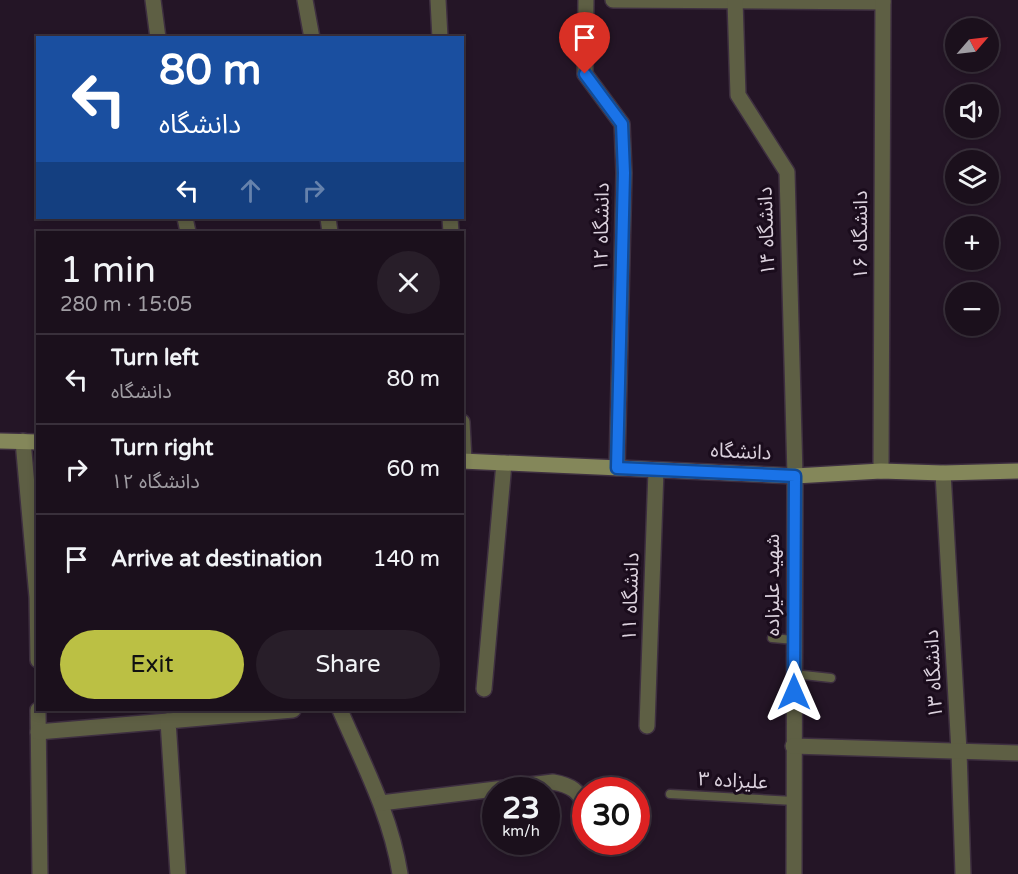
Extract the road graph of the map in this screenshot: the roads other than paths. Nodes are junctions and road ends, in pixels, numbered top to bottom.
1 (153, 0) edge
2 (305, 0) edge
3 (438, 0) edge
4 (586, 0) edge
5 (613, 0) edge
6 (735, 1) edge
7 (883, 1) edge
8 (158, 36) edge
9 (312, 36) edge
10 (440, 36) edge
11 (0, 441) edge
12 (30, 442) edge
13 (464, 461) edge
14 (504, 463) junction
15 (617, 468) junction
16 (656, 470) junction
17 (881, 471) junction
18 (1018, 471) edge
19 (943, 473) junction
20 (795, 476) junction
21 (36, 575) edge
22 (772, 638) dead end
23 (794, 640) junction
24 (794, 674) junction
25 (831, 678) dead end
26 (484, 688) dead end
27 (38, 711) edge
28 (282, 711) edge
29 (340, 711) edge
30 (168, 721) junction
31 (646, 726) dead end
32 (38, 732) junction
33 (793, 746) junction
34 (959, 751) junction
35 (1018, 753) edge
36 (572, 788) edge
37 (670, 794) dead end
38 (794, 801) junction
39 (381, 803) junction
40 (40, 874) edge
41 (178, 874) edge
42 (400, 874) edge
43 (794, 874) edge
44 (963, 874) edge

1 - 8 street
2 - 9 street
3 - 10 street
4 - 15 street, دانشگاه ۱۲
5 - 6 street
6 - 7 street
6 - 20 street, دانشگاه ۱۴
7 - 17 street, دانشگاه ۱۶
11 - 12 main road
12 - 21 street
13 - 14 main road, دانشگاه
14 - 15 main road, دانشگاه
14 - 26 street
15 - 16 main road, دانشگاه
16 - 20 main road, دانشگاه
16 - 31 street, دانشگاه ۱۱
17 - 19 main road, دانشگاه
17 - 20 main road, دانشگاه
18 - 19 main road, دانشگاه
19 - 34 street, دانشگاه ۱۳
20 - 23 street, شهید علیزاده
22 - 23 lane
23 - 24 street, شهید علیزاده
24 - 25 lane
24 - 33 street, شهید علیزاده
27 - 32 street
28 - 30 street
29 - 39 street
30 - 32 street
30 - 41 street
32 - 40 street
33 - 34 street
33 - 38 street, شهید علیزاده
34 - 35 street
34 - 44 street, دانشگاه ۱۳
36 - 39 street
37 - 38 lane, علیزاده ۳
38 - 43 street, شهید علیزاده
39 - 42 street

